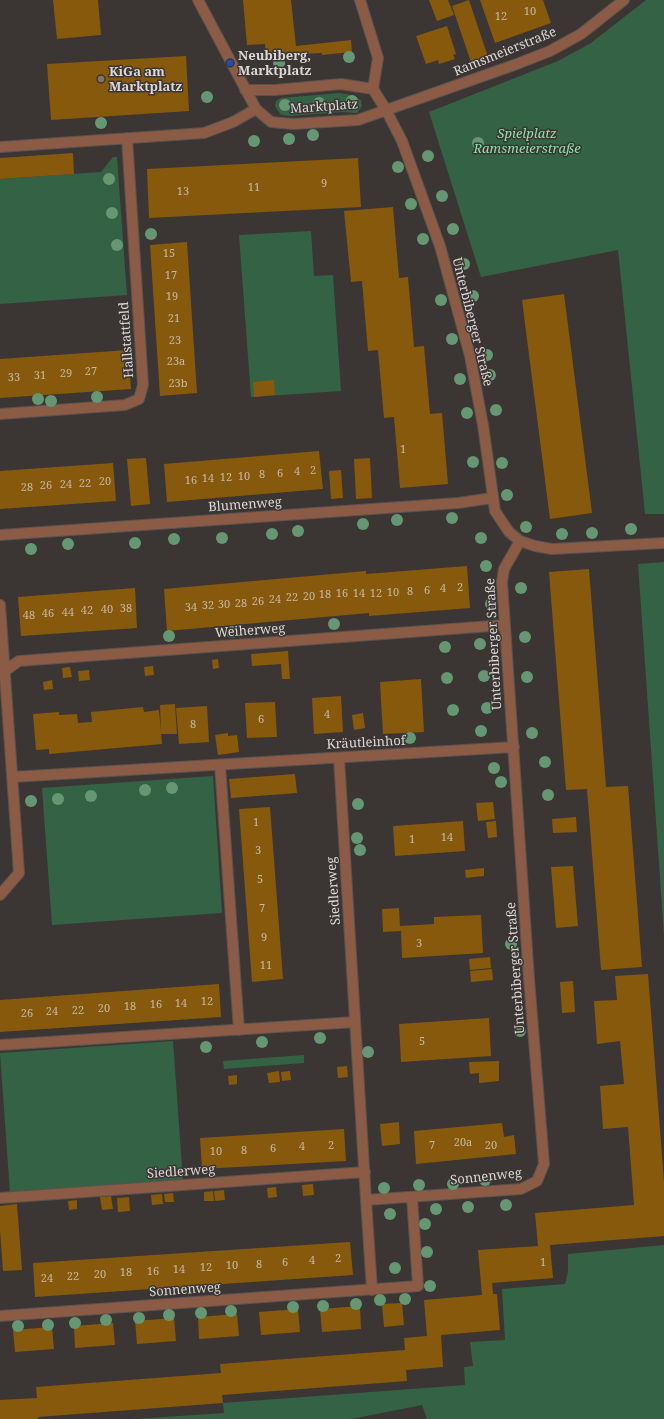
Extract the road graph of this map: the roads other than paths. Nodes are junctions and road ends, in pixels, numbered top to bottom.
1 (198, 0) edge
2 (360, 0) edge
3 (624, 0) edge
4 (372, 89) junction
5 (245, 90) junction
6 (256, 109) junction
7 (386, 110) junction
8 (127, 138) junction
9 (0, 147) edge
10 (0, 414) edge
11 (492, 498) junction
12 (0, 535) edge
13 (520, 541) junction
14 (664, 543) edge
15 (0, 605) edge
16 (506, 625) junction
17 (2, 673) edge
18 (514, 747) junction
19 (339, 758) junction
20 (220, 765) junction
21 (12, 778) junction
22 (0, 895) edge
23 (355, 1022) junction
24 (239, 1030) junction
25 (0, 1045) edge
26 (365, 1172) junction
27 (537, 1181) joint
28 (412, 1197) junction
29 (0, 1198) edge
30 (366, 1200) junction
31 (372, 1290) junction
32 (0, 1316) edge

1 - 5 street, Marktplatz
2 - 4 street
3 - 7 street, Ramsmeierstraße
4 - 5 street, Marktplatz
4 - 7 street, Marktplatz
5 - 6 street, Marktplatz
6 - 7 street, Marktplatz
6 - 8 street
7 - 11 street, Unterbiberger Straße
8 - 9 street
8 - 10 street, Hallstattfeld
11 - 12 street, Blumenweg
11 - 13 street, Unterbiberger Straße
13 - 14 street
13 - 16 street, Unterbiberger Straße
15 - 17 street
16 - 17 street, Weiherweg
16 - 18 street, Unterbiberger Straße
17 - 21 street
18 - 19 street, Kräutleinhof
18 - 27 street, Unterbiberger Straße
19 - 20 street, Kräutleinhof
19 - 23 street, Siedlerweg
20 - 21 street, Kräutleinhof
20 - 24 street
21 - 22 street
23 - 24 street
23 - 26 street, Siedlerweg
24 - 25 street
26 - 29 street, Siedlerweg
26 - 30 street, Siedlerweg
27 - 28 street, Sonnenweg
28 - 30 street, Sonnenweg
28 - 31 street, Sonnenweg
30 - 31 street
31 - 32 street, Sonnenweg

